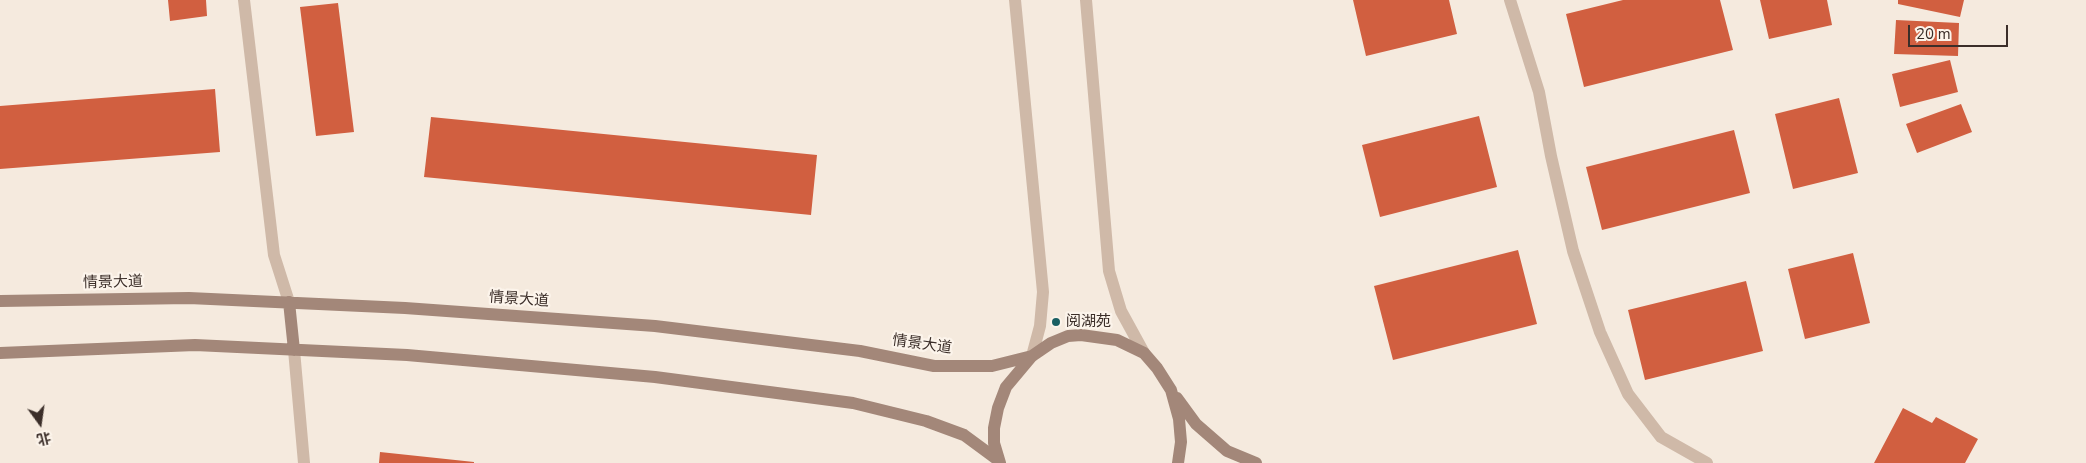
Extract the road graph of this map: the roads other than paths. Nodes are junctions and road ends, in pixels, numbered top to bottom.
1 (244, 0) edge
2 (1015, 0) edge
3 (1086, 0) edge
4 (1510, 0) edge
5 (0, 301) edge
6 (289, 302) junction
7 (294, 350) junction
8 (0, 353) edge
9 (1144, 353) junction
10 (1032, 356) junction
11 (1171, 390) junction
12 (999, 462) edge
13 (304, 463) edge
14 (1178, 463) edge
15 (1256, 463) edge
16 (1707, 463) edge

1 - 6 street
2 - 10 street
3 - 9 street
4 - 16 street
5 - 6 street, 情景大道
6 - 7 street
6 - 10 street, 情景大道
7 - 8 street
7 - 12 street
7 - 13 street
9 - 10 street
9 - 11 street
10 - 12 street
11 - 14 street
11 - 15 street

